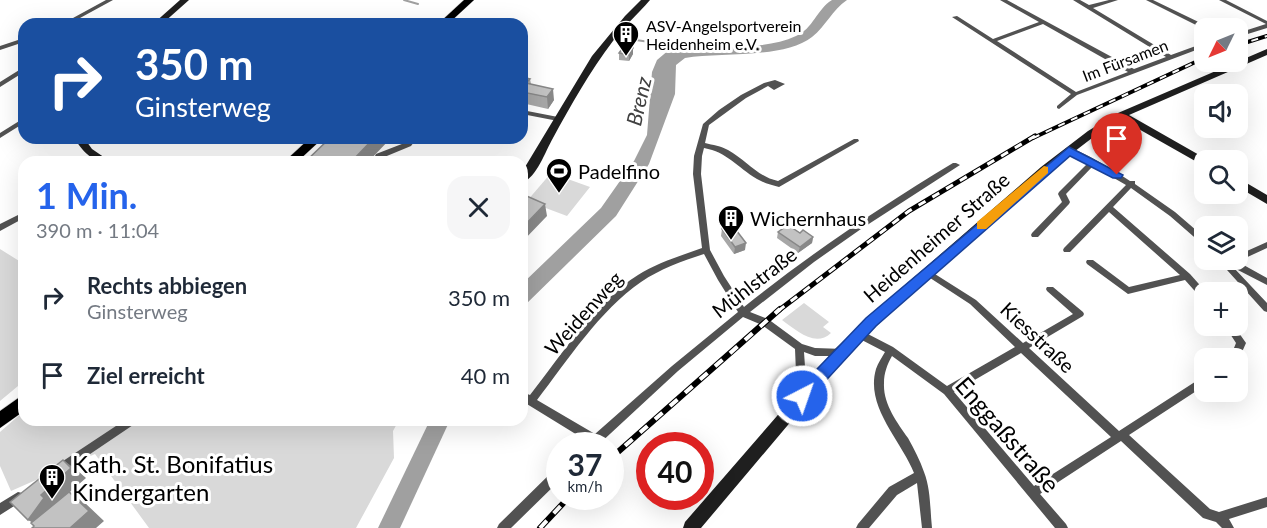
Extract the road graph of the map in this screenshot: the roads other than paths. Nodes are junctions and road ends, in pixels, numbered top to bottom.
1 (110, 0) edge
2 (185, 0) edge
3 (469, 0) edge
4 (646, 0) edge
5 (1003, 0) edge
6 (1076, 0) edge
7 (1115, 0) edge
8 (1149, 0) edge
9 (1222, 0) edge
10 (1089, 8) junction
11 (955, 17) dead end
12 (79, 18) edge
13 (164, 18) edge
14 (450, 18) edge
15 (1194, 21) edge
16 (1042, 23) junction
17 (1267, 25) edge
18 (1248, 32) edge
19 (993, 41) junction
20 (18, 42) edge
21 (0, 48) edge
22 (1194, 49) edge
23 (1267, 52) edge
24 (1170, 57) junction
25 (1132, 71) junction
26 (18, 73) edge
27 (772, 82) dead end
28 (0, 85) edge
29 (1075, 94) junction
30 (1059, 107) dead end
31 (528, 112) edge
32 (1121, 116) junction
33 (558, 119) junction
34 (18, 124) edge
35 (0, 136) edge
36 (856, 141) dead end
37 (83, 144) edge
38 (310, 144) edge
39 (410, 144) edge
40 (702, 145) junction
41 (1069, 150) junction
42 (96, 156) edge
43 (297, 156) edge
44 (379, 156) dead end
45 (1194, 157) edge
46 (1093, 162) junction
47 (956, 165) dead end
48 (528, 172) edge
49 (1132, 183) junction
50 (1248, 188) edge
51 (1267, 200) edge
52 (1108, 207) junction
53 (18, 218) edge
54 (0, 228) edge
55 (1194, 232) edge
56 (1035, 235) dead end
57 (1267, 245) edge
58 (706, 250) junction
59 (1067, 250) dead end
60 (1248, 253) edge
61 (1089, 262) dead end
62 (1238, 270) edge
63 (1246, 270) edge
64 (927, 272) junction
65 (1187, 276) junction
66 (1267, 282) edge
67 (1194, 284) edge
68 (1050, 289) dead end
69 (1267, 309) edge
70 (743, 313) junction
71 (859, 334) junction
72 (799, 347) junction
73 (1024, 348) junction
74 (890, 350) junction
75 (841, 352) junction
76 (1194, 388) edge
77 (946, 391) junction
78 (528, 396) edge
79 (802, 396) junction
80 (528, 399) edge
81 (18, 406) edge
82 (0, 421) edge
83 (124, 426) edge
84 (576, 432) edge
85 (605, 432) edge
86 (1120, 436) junction
87 (920, 475) junction
88 (46, 478) edge
89 (546, 486) edge
90 (28, 490) edge
91 (1033, 493) junction
92 (1267, 502) edge
93 (0, 510) edge
94 (1219, 517) junction
95 (503, 528) edge
96 (691, 528) edge
97 (862, 528) edge
98 (927, 528) edge
99 (1062, 528) edge
100 (1229, 528) edge

1 - 12 street
2 - 13 street
3 - 14 main road
4 - 33 street
5 - 16 street
6 - 10 street
7 - 10 street
8 - 15 street
9 - 17 street
10 - 24 street
11 - 19 street
16 - 19 street
16 - 25 street
17 - 18 street
19 - 29 street
20 - 21 street
22 - 24 street, Im Fürsamen
23 - 32 street, Heidenheimer Straße
24 - 25 street, Im Fürsamen
25 - 29 street, Im Fürsamen
26 - 28 street
27 - 40 street
29 - 30 street, Im Fürsamen
31 - 33 street
32 - 41 street, Heidenheimer Straße
32 - 45 street
33 - 48 street
34 - 35 street
36 - 40 street
37 - 42 street
38 - 43 main road
39 - 44 street
40 - 58 street
41 - 46 street
41 - 64 street, Heidenheimer Straße
46 - 49 street
46 - 56 street
47 - 70 street, Mühlstraße
49 - 52 street
49 - 55 street
50 - 51 street
52 - 59 street
52 - 65 street
53 - 54 street
57 - 60 street
58 - 70 street
58 - 78 street, Weidenweg
61 - 65 street
62 - 69 street
63 - 66 street
64 - 71 street, Heidenheimer Straße
64 - 73 street, Kiesstraße
65 - 67 street
68 - 73 street
70 - 72 street
70 - 85 street, Mühlstraße
71 - 74 street, Enggaßstraße
71 - 75 street, Heidenheimer Straße
72 - 75 street
72 - 79 street
73 - 77 street
73 - 86 street, Kiesstraße
74 - 77 street, Enggaßstraße
74 - 87 street
75 - 79 street, Heidenheimer Straße
76 - 86 street
77 - 91 street, Enggaßstraße
79 - 96 street, Heidenheimer Straße
80 - 84 street
81 - 82 main road
83 - 88 street
86 - 91 street
86 - 94 street, Kiesstraße
87 - 97 street
87 - 98 street
89 - 95 street
90 - 93 street
91 - 99 street, Enggaßstraße
92 - 94 street
94 - 100 street, Kiesstraße

